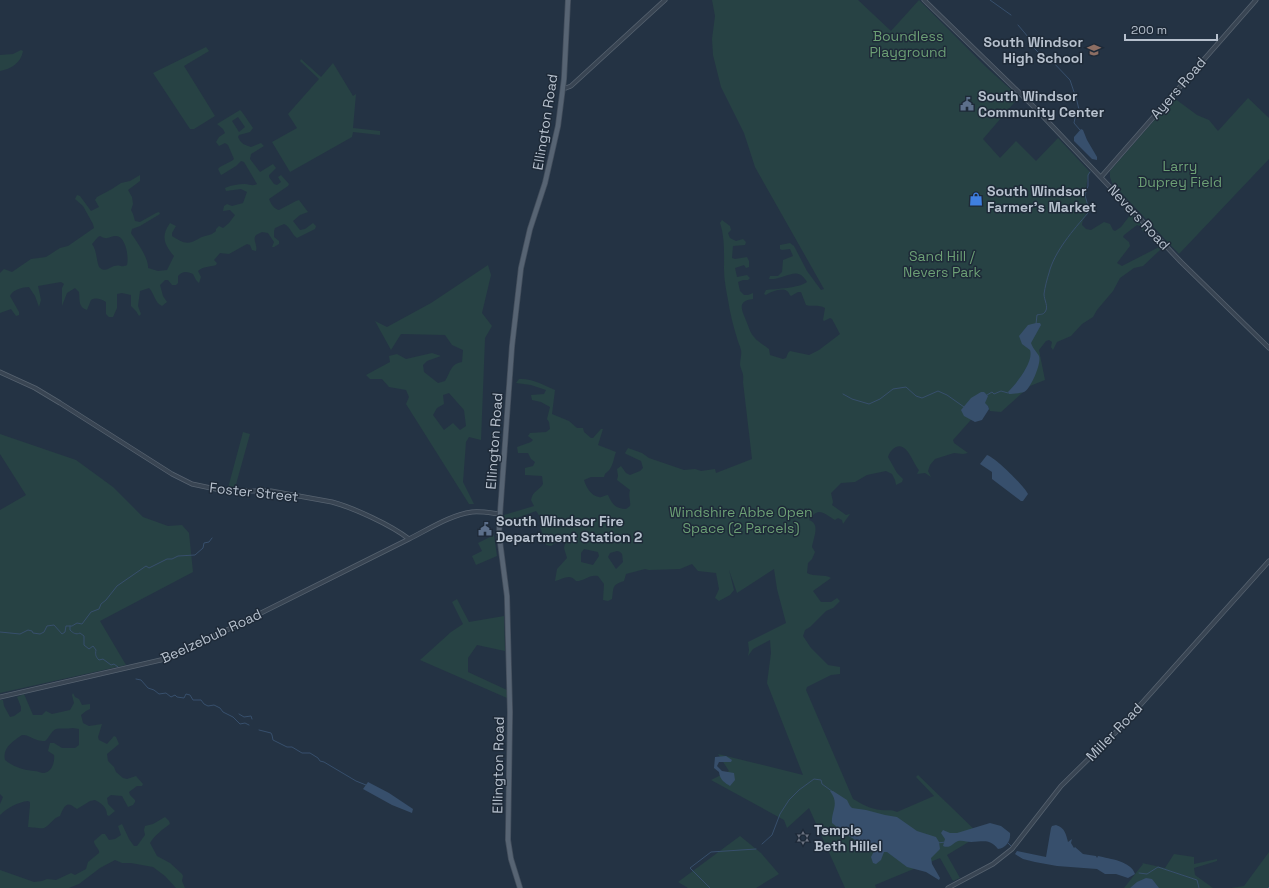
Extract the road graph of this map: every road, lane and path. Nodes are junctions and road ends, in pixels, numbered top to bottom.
1 (568, 0) edge
2 (665, 0) edge
3 (924, 0) edge
4 (1256, 0) edge
5 (563, 87) junction
6 (1101, 176) junction
7 (1269, 348) edge
8 (0, 372) edge
9 (500, 514) junction
10 (409, 539) junction
11 (1269, 561) edge
12 (0, 697) edge
13 (520, 888) edge
14 (948, 888) edge

1 - 5 main road, Ellington Road
2 - 5 street
3 - 6 street, Nevers Road
4 - 6 street, Ayers Road
5 - 9 main road, Ellington Road
6 - 7 street, Nevers Road
8 - 10 street, Foster Street
9 - 10 street
9 - 13 main road, Ellington Road
10 - 12 street, Beelzebub Road
11 - 14 street, Miller Road

